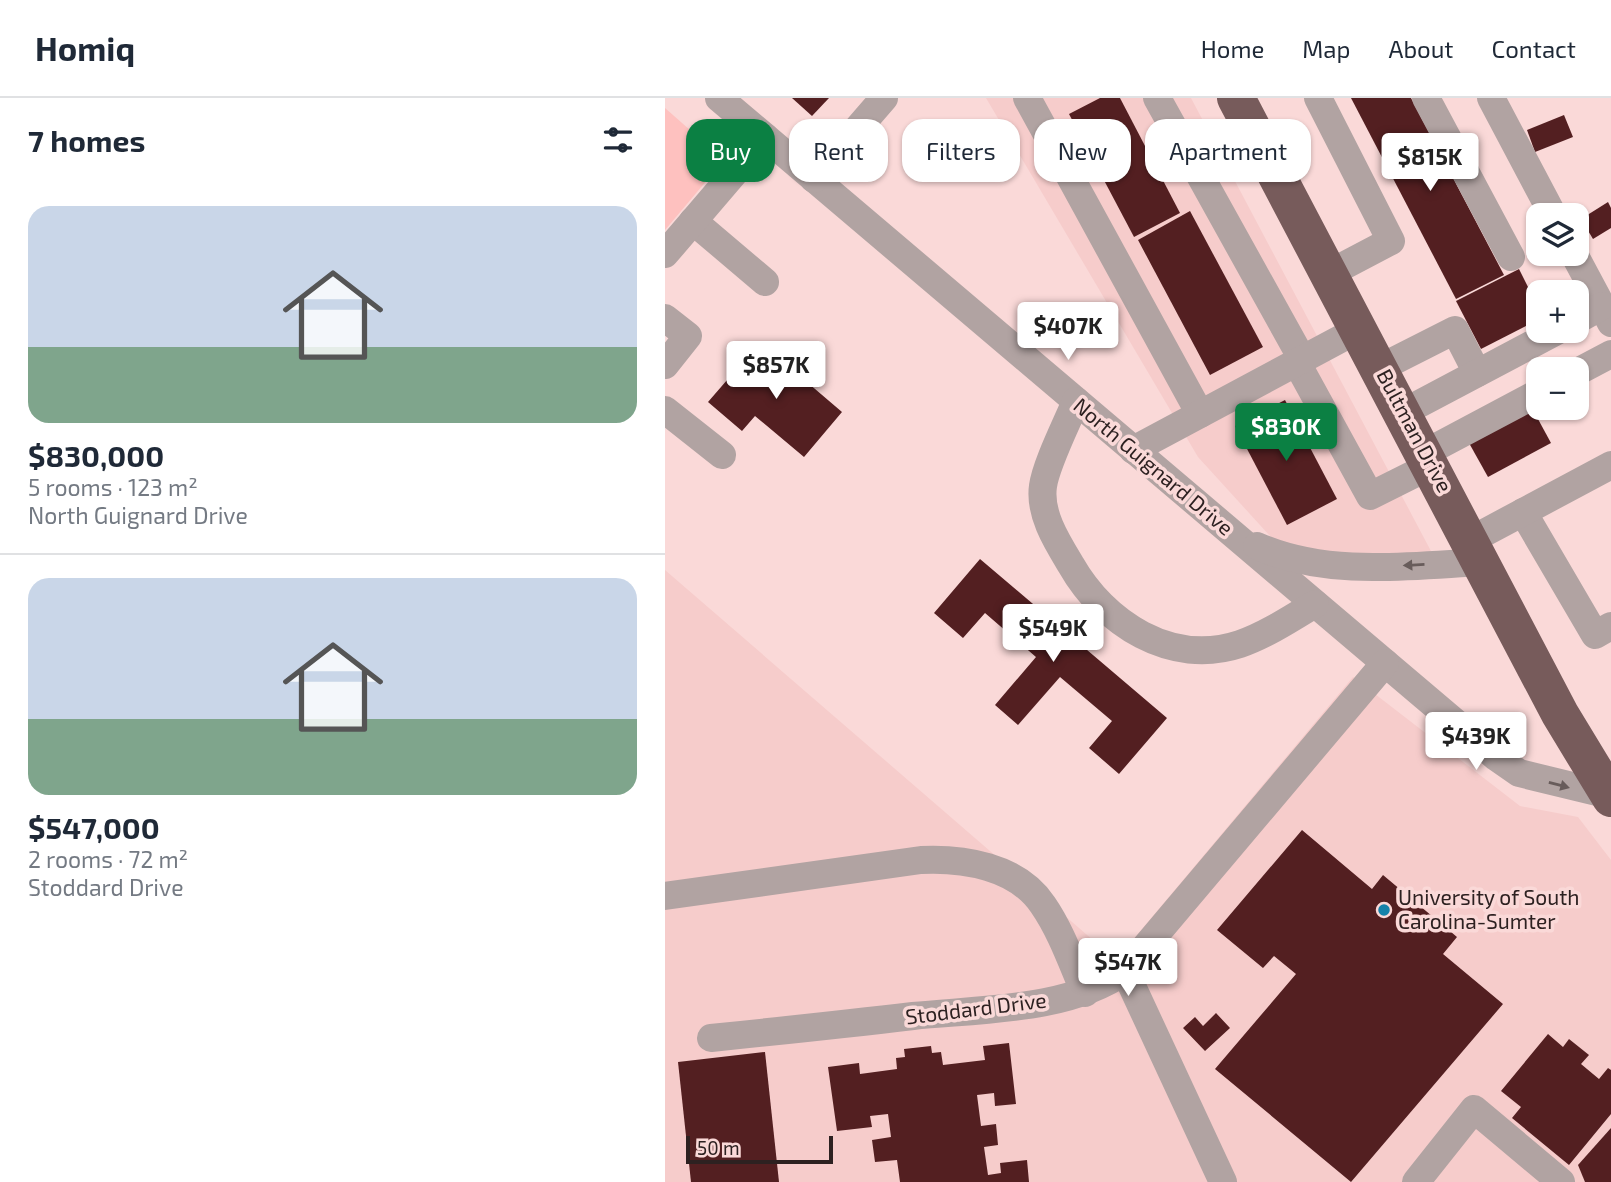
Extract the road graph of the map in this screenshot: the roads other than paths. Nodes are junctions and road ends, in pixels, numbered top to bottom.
1 (719, 98) edge
2 (884, 98) edge
3 (1027, 98) edge
4 (1157, 98) edge
5 (1236, 98) edge
6 (1318, 98) edge
7 (1426, 98) edge
8 (1490, 98) edge
9 (744, 119) edge
10 (866, 119) edge
11 (775, 146) edge
12 (789, 158) edge
13 (727, 182) edge
14 (818, 182) edge
15 (1547, 203) edge
16 (693, 222) junction
17 (665, 254) edge
18 (1511, 257) dead end
19 (1581, 266) edge
20 (1330, 273) junction
21 (765, 282) dead end
22 (1607, 314) edge
23 (665, 318) edge
24 (1589, 318) edge
25 (1359, 329) junction
26 (1534, 343) edge
27 (1611, 354) edge
28 (1300, 361) junction
29 (665, 365) edge
30 (1589, 366) edge
31 (1380, 368) junction
32 (1477, 373) junction
33 (1526, 400) edge
34 (1076, 401) junction
35 (665, 410) edge
36 (1404, 412) junction
37 (1200, 414) junction
38 (1133, 450) junction
39 (722, 455) dead end
40 (1428, 459) junction
41 (1611, 465) edge
42 (1523, 512) junction
43 (1236, 537) junction
44 (1476, 551) junction
45 (1315, 604) junction
46 (1611, 626) edge
47 (1385, 663) junction
48 (1603, 786) edge
49 (665, 896) edge
50 (1125, 971) junction
51 (1085, 993) junction
52 (711, 1038) dead end
53 (1223, 1182) edge
54 (1416, 1182) edge
55 (1562, 1182) edge

1 - 9 street, North Guignard Drive
2 - 10 street
3 - 37 street
4 - 28 street
5 - 20 highway, Bultman Drive
6 - 20 street
7 - 18 street
8 - 15 street
11 - 12 street, North Guignard Drive
13 - 16 street
14 - 34 street, North Guignard Drive
16 - 17 street
16 - 21 street
19 - 22 street
20 - 25 highway, Bultman Drive
22 - 24 street
23 - 29 street
25 - 28 street
25 - 31 highway, Bultman Drive
26 - 32 street
27 - 30 street
28 - 37 street
28 - 40 street
31 - 32 street
31 - 36 highway, Bultman Drive
32 - 36 street
33 - 40 street
34 - 38 street, North Guignard Drive
34 - 45 street
35 - 39 street
36 - 40 highway, Bultman Drive
37 - 38 street
38 - 43 street, North Guignard Drive
40 - 44 highway, Bultman Drive
41 - 42 street
42 - 44 street
42 - 46 street
44 -> 43 street
43 - 45 street, North Guignard Drive
44 - 48 highway, Bultman Drive
45 - 47 street, North Guignard Drive
47 -> 48 street, North Guignard Drive
47 - 50 street, Stoddard Drive
49 - 51 street
50 - 51 street, Stoddard Drive
50 - 53 street
51 - 52 street, Stoddard Drive
54 - 55 street

